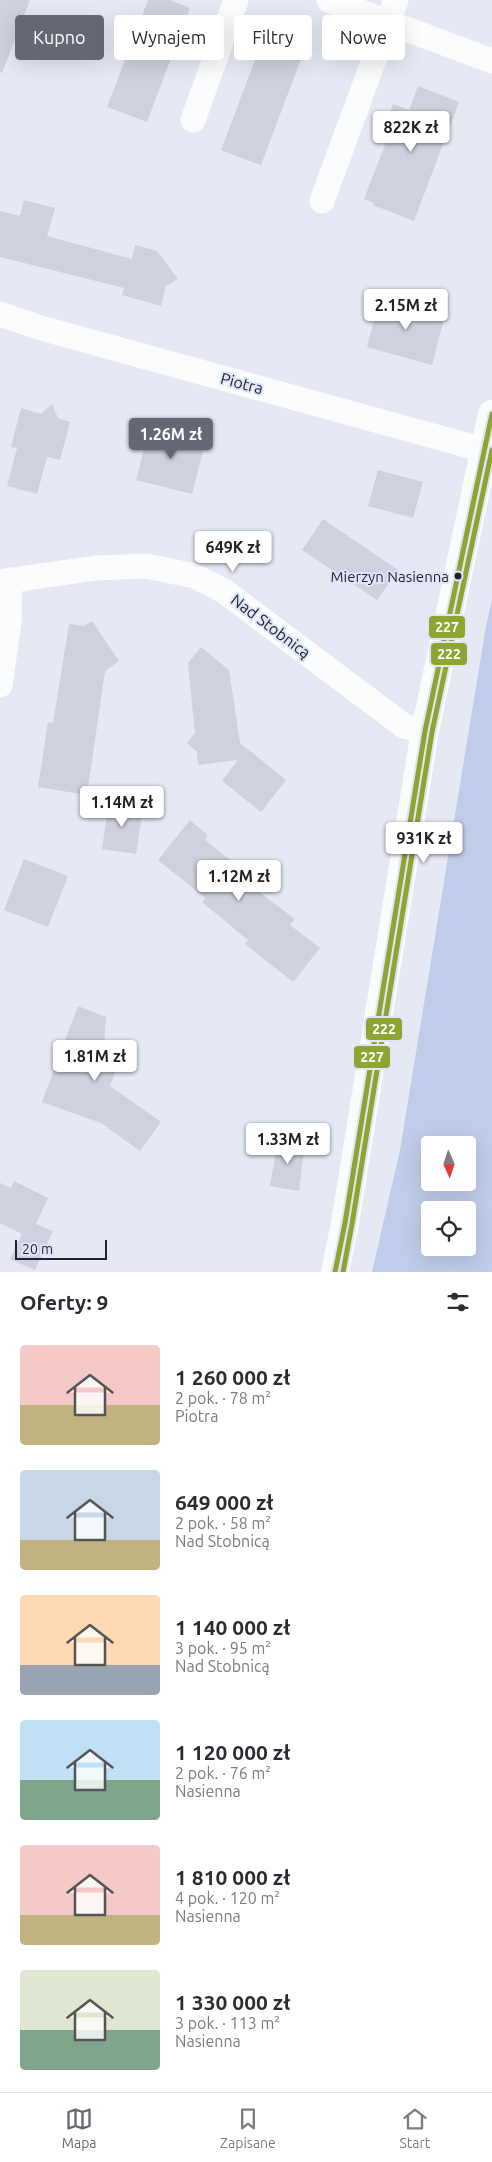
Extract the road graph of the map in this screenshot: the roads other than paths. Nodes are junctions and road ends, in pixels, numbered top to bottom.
1 (236, 0) edge
2 (329, 0) edge
3 (392, 11) edge
4 (492, 61) edge
5 (193, 120) dead end
6 (322, 201) dead end
7 (0, 314) edge
8 (492, 414) edge
9 (484, 450) junction
10 (5, 581) edge
11 (0, 685) edge
12 (425, 731) junction
13 (335, 1272) edge

1 - 5 street
2 - 3 street
3 - 4 street
3 - 6 street
7 - 9 street, Piotra
8 - 9 street
9 - 12 street
10 - 11 street, Nad Stobnicą
10 - 12 street, Nad Stobnicą
12 - 13 street

